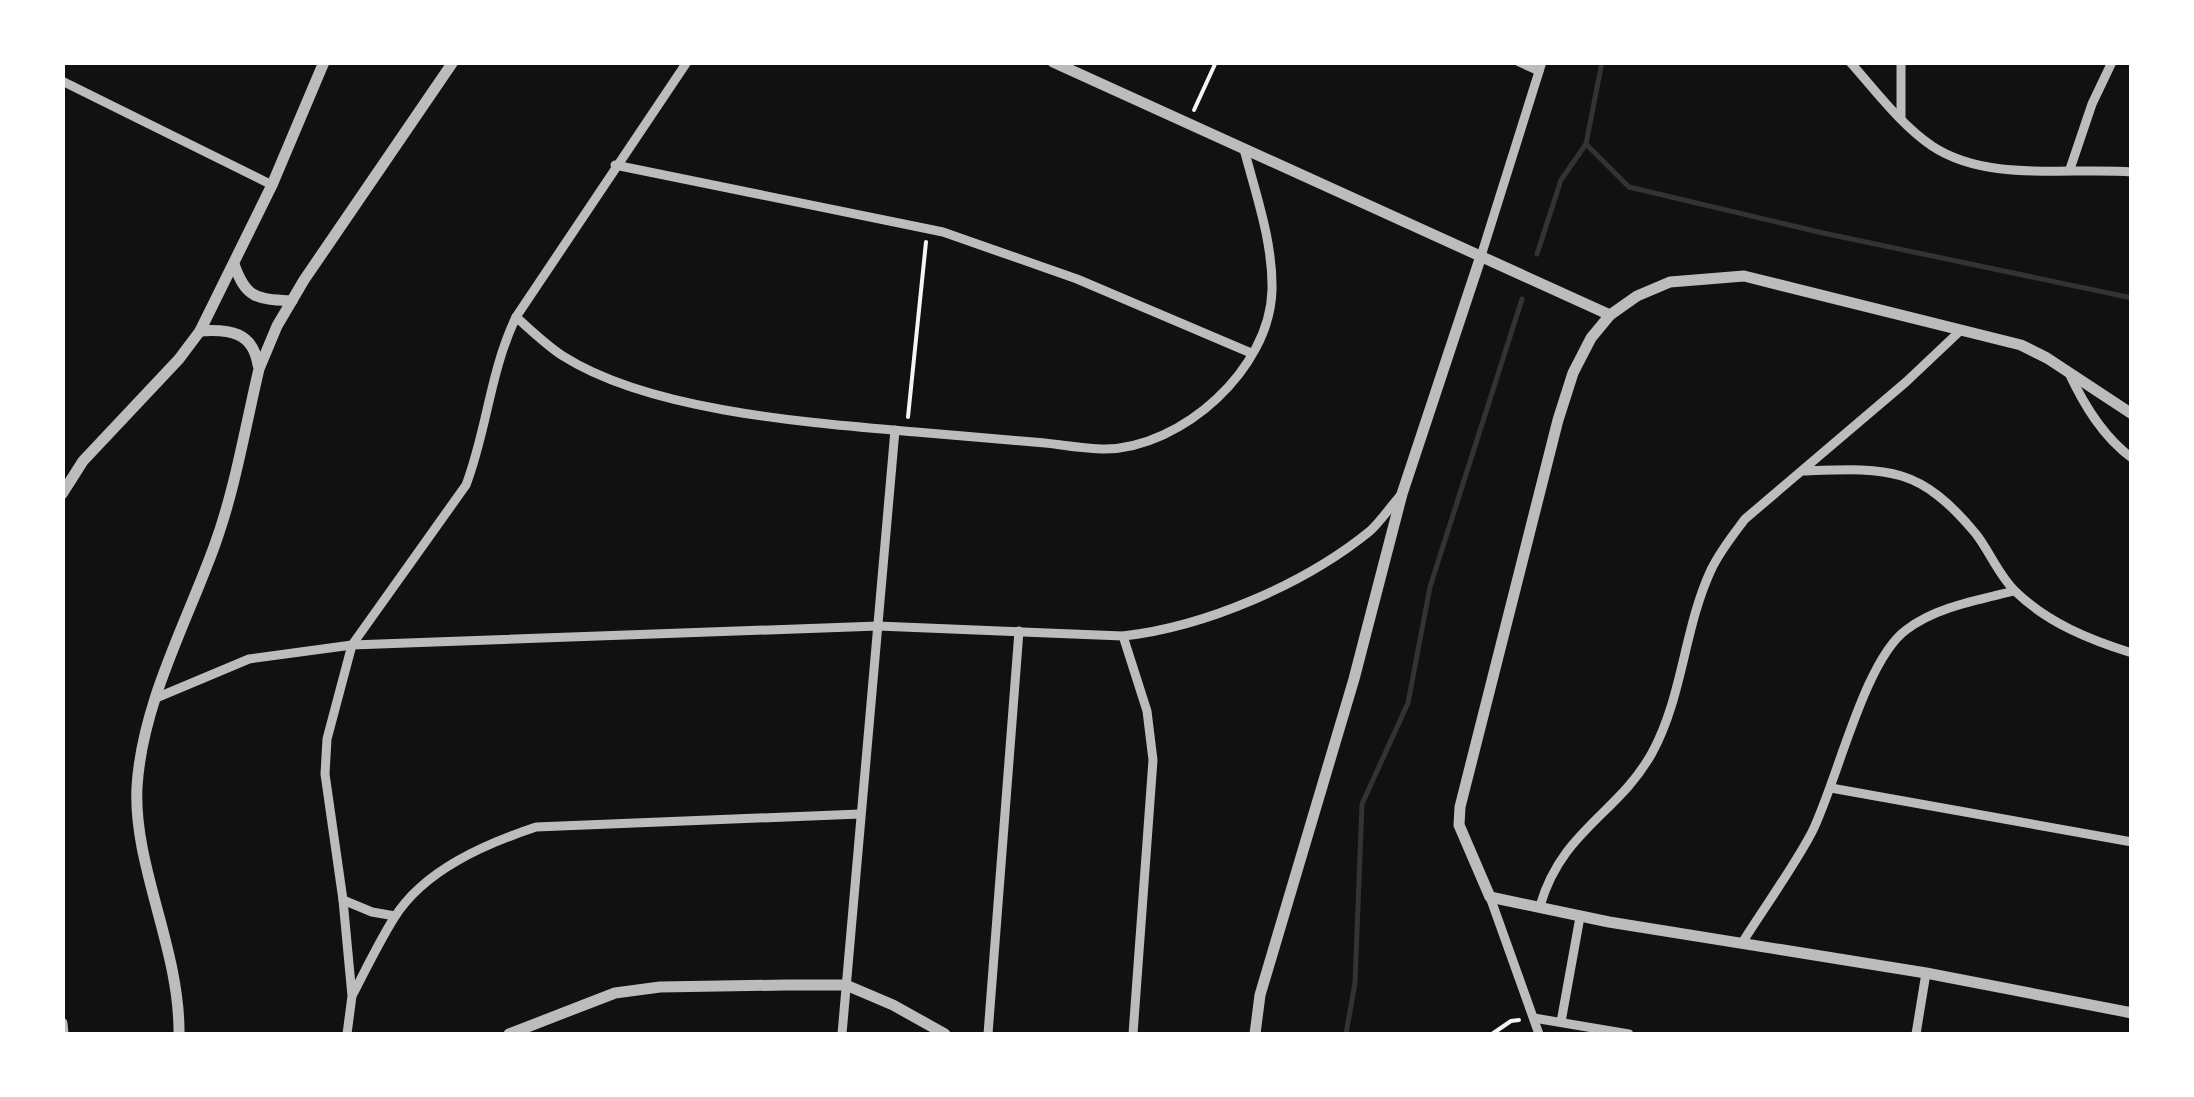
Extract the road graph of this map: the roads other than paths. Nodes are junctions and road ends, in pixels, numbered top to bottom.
1 (324, 62) edge
2 (454, 62) edge
3 (687, 62) edge
4 (1053, 62) edge
5 (1519, 62) edge
6 (1850, 62) edge
7 (1901, 62) edge
8 (2112, 62) edge
9 (1540, 67) edge
10 (62, 81) edge
11 (1901, 118) junction
12 (1244, 150) junction
13 (615, 165) junction
14 (2070, 169) junction
15 (2132, 172) edge
16 (272, 186) junction
17 (1481, 256) junction
18 (234, 264) junction
19 (292, 301) junction
20 (1610, 315) junction
21 (516, 317) junction
22 (1960, 330) junction
23 (200, 331) junction
24 (1251, 353) junction
25 (259, 369) junction
26 (2069, 373) junction
27 (2132, 414) edge
28 (895, 430) junction
29 (2132, 458) edge
30 (1803, 472) junction
31 (62, 494) edge
32 (1402, 494) junction
33 (2014, 591) junction
34 (878, 626) junction
35 (1020, 631) junction
36 (1123, 636) junction
37 (352, 645) junction
38 (2132, 653) edge
39 (156, 698) junction
40 (1831, 788) junction
41 (860, 814) junction
42 (2132, 842) edge
43 (1490, 897) junction
44 (343, 900) junction
45 (1540, 906) junction
46 (395, 916) junction
47 (1580, 916) junction
48 (1742, 943) junction
49 (1926, 973) junction
50 (846, 986) junction
51 (352, 996) junction
52 (2132, 1013) edge
53 (1534, 1018) junction
54 (1561, 1022) junction
55 (62, 1023) edge
56 (64, 1034) edge
57 (179, 1034) edge
58 (346, 1034) edge
59 (510, 1034) edge
60 (842, 1034) edge
61 (944, 1034) edge
62 (988, 1034) edge
63 (1133, 1034) edge
64 (1255, 1034) edge
65 (1539, 1034) edge
66 (1628, 1034) edge
67 (1916, 1034) edge

1 - 16 street
2 - 19 street
3 - 13 street
4 - 12 street
5 - 9 street
6 - 11 street
7 - 11 street
8 - 14 street
9 - 17 street
10 - 16 street
11 - 14 street
12 - 17 street
12 - 24 street
13 - 21 street
13 - 24 street
14 - 15 street
16 - 18 street
17 - 20 street
17 - 32 street
18 - 19 street
18 - 23 street
19 - 25 street
20 - 22 street
20 - 43 street
21 - 28 street
21 - 37 street
22 - 26 street
22 - 30 street
23 - 25 street
23 - 31 street
24 - 28 street
25 - 39 street
26 - 27 street
26 - 29 street
28 - 34 street
30 - 33 street
30 - 45 street
32 - 36 street
32 - 64 street
33 - 38 street
33 - 40 street
34 - 35 street
34 - 37 street
34 - 41 street
35 - 36 street
35 - 62 street
36 - 63 street
37 - 39 street
37 - 44 street
39 - 57 street
40 - 42 street
40 - 48 street
41 - 46 street
41 - 50 street
43 - 45 street
43 - 53 street
44 - 46 street
44 - 51 street
45 - 47 street
46 - 51 street
47 - 48 street
47 - 54 street
48 - 49 street
49 - 52 street
49 - 67 street
50 - 59 street
50 - 60 street
50 - 61 street
51 - 58 street
53 - 54 street
53 - 65 street
54 - 66 street
55 - 56 street

